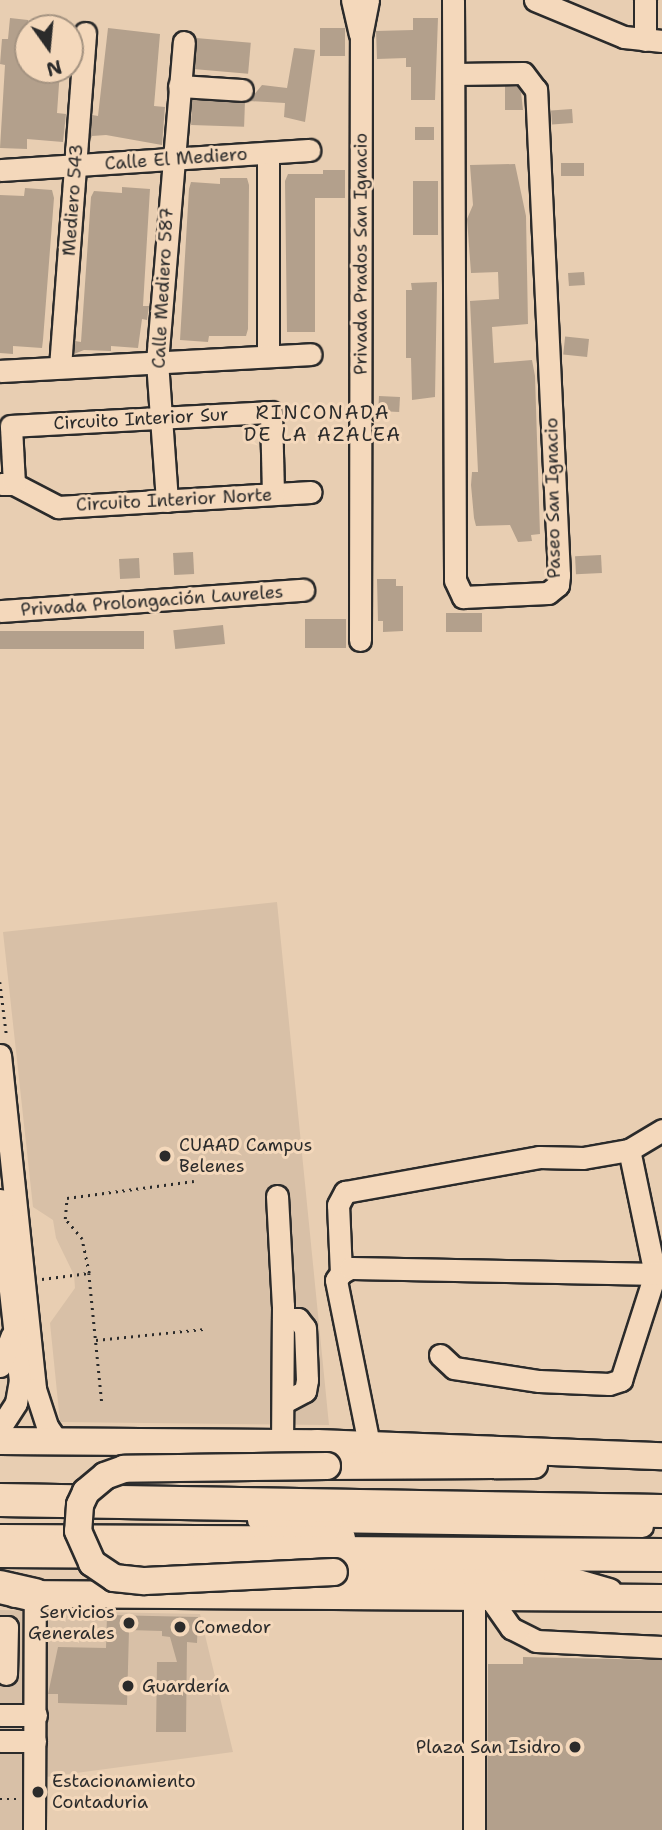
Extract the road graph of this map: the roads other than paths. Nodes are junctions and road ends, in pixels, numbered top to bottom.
1 (352, 0) edge
2 (368, 0) edge
3 (453, 0) edge
4 (535, 0) edge
5 (644, 0) edge
6 (662, 1) edge
7 (85, 33) dead end
8 (361, 36) junction
9 (653, 40) edge
10 (184, 42) dead end
11 (455, 74) junction
12 (179, 86) junction
13 (243, 90) dead end
14 (309, 150) dead end
15 (268, 153) junction
16 (171, 159) junction
17 (75, 165) junction
18 (0, 170) edge
19 (311, 354) dead end
20 (268, 356) junction
21 (157, 362) junction
22 (60, 367) junction
23 (0, 371) edge
24 (161, 418) junction
25 (7, 484) edge
26 (311, 492) dead end
27 (273, 494) junction
28 (167, 501) junction
29 (303, 590) dead end
30 (0, 611) edge
31 (360, 640) dead end
32 (0, 1055) edge
33 (662, 1130) edge
34 (629, 1150) junction
35 (276, 1196) dead end
36 (0, 1200) edge
37 (341, 1273) junction
38 (659, 1274) edge
39 (440, 1355) dead end
40 (17, 1368) edge
41 (0, 1427) edge
42 (0, 1441) edge
43 (57, 1441) junction
44 (282, 1442) junction
45 (369, 1444) junction
46 (618, 1454) junction
47 (662, 1456) edge
48 (0, 1500) edge
49 (662, 1511) edge
50 (0, 1514) edge
51 (662, 1526) edge
52 (0, 1535) edge
53 (662, 1539) edge
54 (0, 1550) edge
55 (662, 1555) edge
56 (0, 1587) edge
57 (0, 1593) edge
58 (35, 1595) junction
59 (482, 1598) junction
60 (624, 1598) junction
61 (662, 1598) edge
62 (3, 1631) edge
63 (662, 1647) edge
64 (3, 1670) edge
65 (34, 1671) junction
66 (0, 1707) edge
67 (36, 1711) junction
68 (0, 1715) edge
69 (0, 1741) edge
70 (35, 1746) junction
71 (0, 1752) edge
72 (34, 1830) edge
73 (474, 1830) edge

1 - 8 street
2 - 8 street
3 - 11 street, Paseo San Ignacio
4 - 9 street
5 - 6 street
5 - 9 street
7 - 17 street, Mediero 543
8 - 31 street, Privada Prados San Ignacio
10 - 12 street, Calle Mediero 587
11 - 11 street, Paseo San Ignacio
12 - 13 street
12 - 16 street, Calle Mediero 587
14 - 15 street, Calle El Mediero
15 - 16 street, Calle El Mediero
15 - 20 street
16 - 17 street, Calle El Mediero
16 - 21 street, Calle Mediero 587
17 - 18 street, Calle El Mediero
17 - 22 street, Mediero 543
19 - 20 street
20 - 21 street
21 - 22 street
21 - 24 street, Calle Mediero 587
22 - 23 street
24 - 25 street, Circuito Interior Sur
24 - 27 street, Circuito Interior Sur
24 - 28 street, Calle Mediero 587
25 - 28 street, Circuito Interior Norte
26 - 27 street, Circuito Interior Norte
27 - 28 street, Circuito Interior Norte
29 - 30 street, Privada Prolongación Laureles
32 - 40 street
33 - 34 street
34 - 37 street
34 - 38 street
35 - 44 street
36 - 40 street
37 - 38 street
37 - 45 street
38 - 39 street
40 - 41 street
40 - 43 street
42 - 43 main road
43 - 44 main road
44 - 45 main road
45 - 46 main road
46 - 47 main road
46 - 60 main road, bridge
48 - 49 highway
50 - 51 street
52 - 53 street
54 - 55 highway
56 - 58 highway
57 - 58 main road
58 - 59 main road
58 - 65 street
59 - 60 main road
59 - 63 street
59 - 73 street
60 - 61 main road
62 - 64 street
64 - 65 street
65 - 67 street
66 - 67 street
67 - 68 street
67 - 70 street
69 - 70 street
70 - 71 street
70 - 72 street

